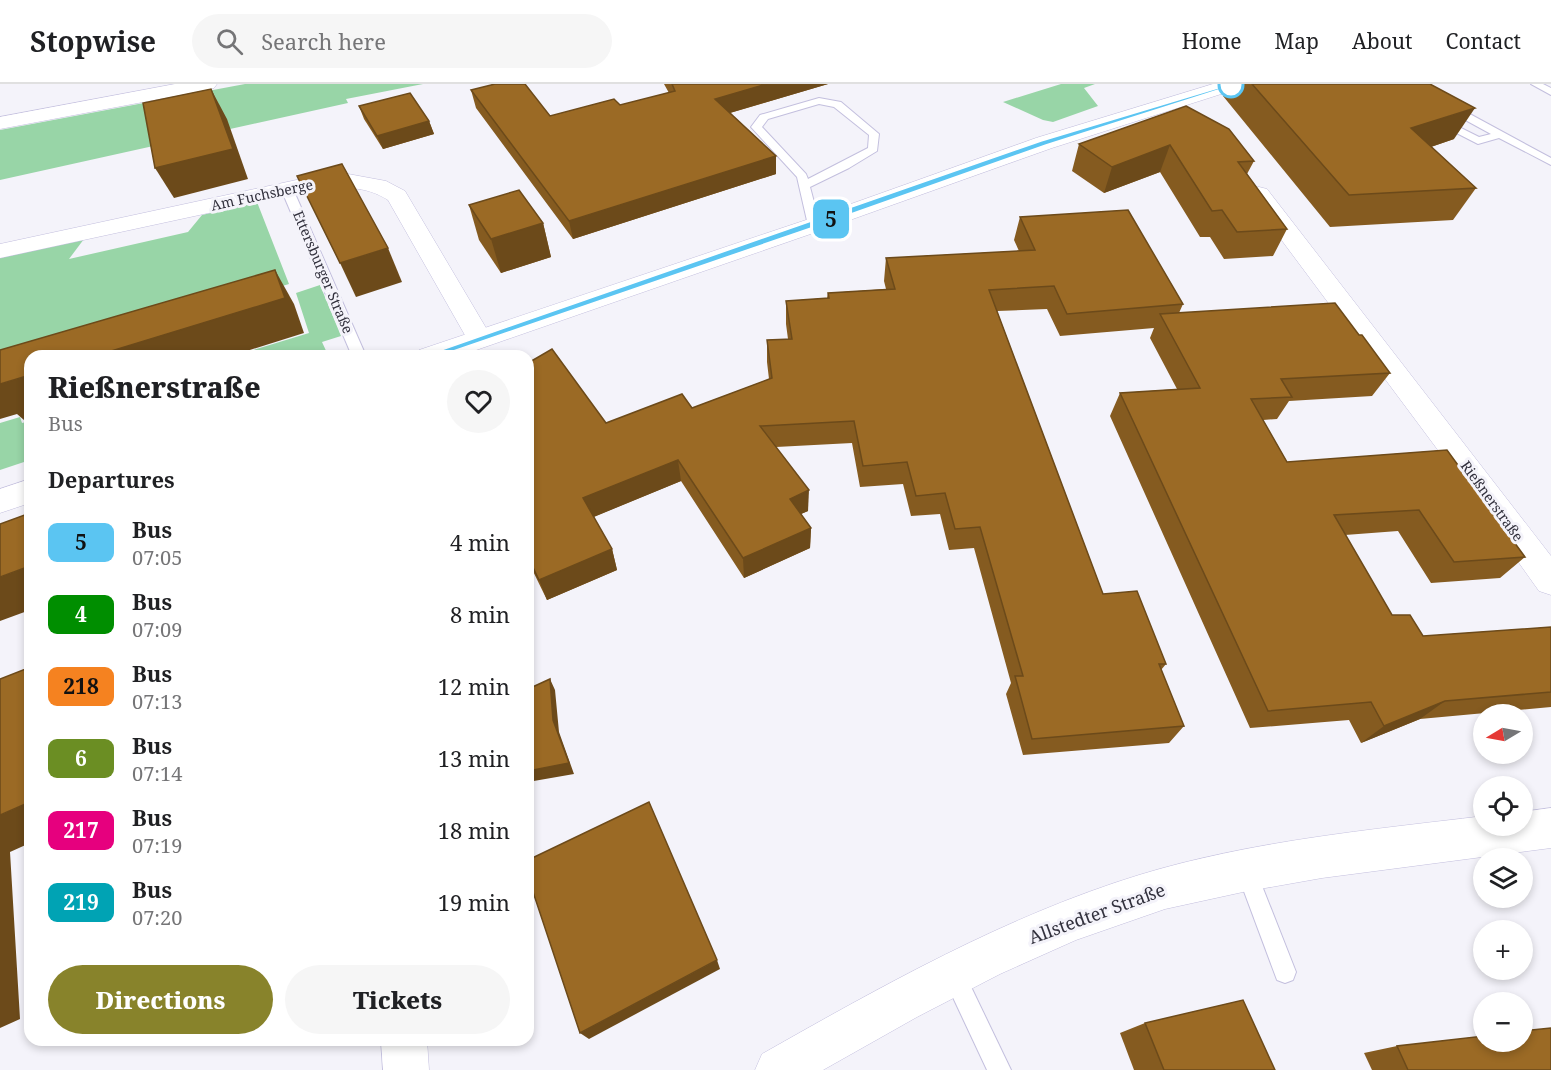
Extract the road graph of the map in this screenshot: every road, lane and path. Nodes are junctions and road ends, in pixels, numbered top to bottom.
1 (207, 84) edge
2 (1164, 84) edge
3 (1233, 84) edge
4 (1536, 84) edge
5 (1551, 92) edge
6 (1439, 101) edge
7 (1188, 107) junction
8 (1426, 113) edge
9 (0, 123) edge
10 (1500, 135) junction
11 (1551, 162) edge
12 (1249, 180) edge
13 (805, 184) junction
14 (287, 189) junction
15 (814, 225) junction
16 (0, 251) edge
17 (479, 338) junction
18 (355, 350) edge
19 (446, 350) edge
20 (24, 493) edge
21 (0, 501) edge
22 (1545, 566) edge
23 (1551, 828) edge
24 (1246, 870) junction
25 (1285, 972) dead end
26 (953, 974) junction
27 (404, 1046) edge
28 (406, 1070) edge
29 (778, 1070) edge
30 (999, 1070) edge

1 - 9 street
2 - 7 street
3 - 7 street
4 - 5 lane
6 - 10 lane
7 - 15 street
8 - 10 lane
10 - 11 lane
12 - 22 street, Rießnerstraße
13 - 13 lane
13 - 15 lane
14 - 16 street, Am Fuchsberge
14 - 17 street, Am Fuchsberge
14 - 18 lane, Ettersburger Straße
15 - 17 street
17 - 19 street
20 - 21 street
23 - 24 street, Allstedter Straße
24 - 25 lane
24 - 26 street, Allstedter Straße
26 - 29 street, Allstedter Straße
26 - 30 lane
27 - 28 street

